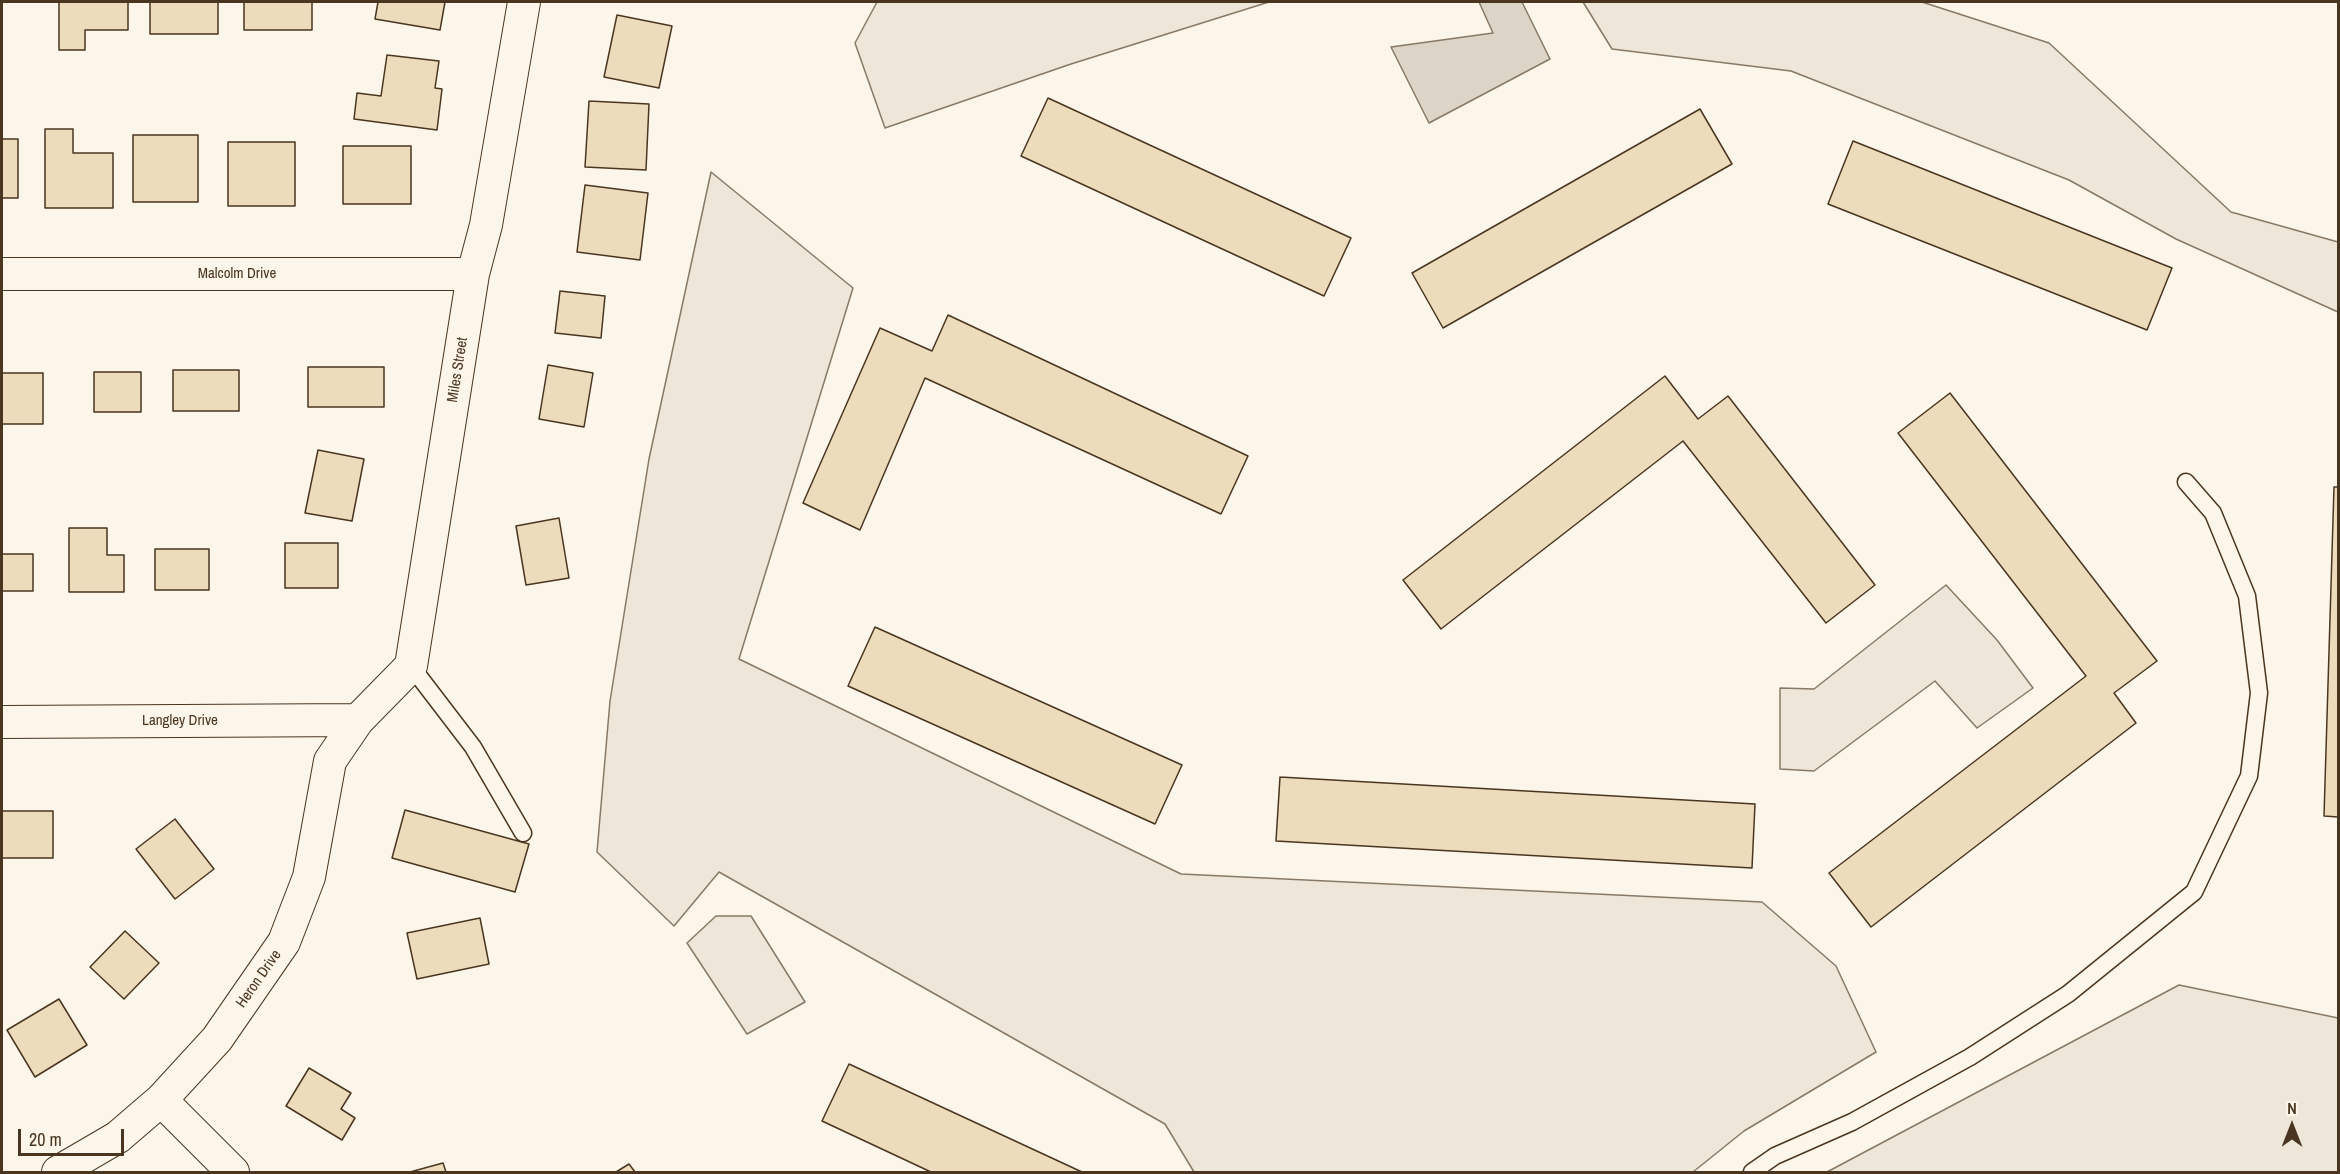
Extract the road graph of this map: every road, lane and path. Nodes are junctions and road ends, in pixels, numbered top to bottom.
1 (524, 2) edge
2 (2, 274) edge
3 (474, 274) junction
4 (2186, 482) dead end
5 (411, 666) junction
6 (358, 720) junction
7 (2, 722) edge
8 (523, 833) dead end
9 (161, 1100) junction
10 (58, 1173) edge
11 (233, 1173) edge
12 (1752, 1173) edge

1 - 3 street, Miles Street
2 - 3 street, Malcolm Drive
3 - 5 street, Miles Street
4 - 12 lane
5 - 6 street
5 - 8 lane
6 - 7 street, Langley Drive
6 - 9 street, Heron Drive
9 - 10 street, Heron Drive
9 - 11 street

